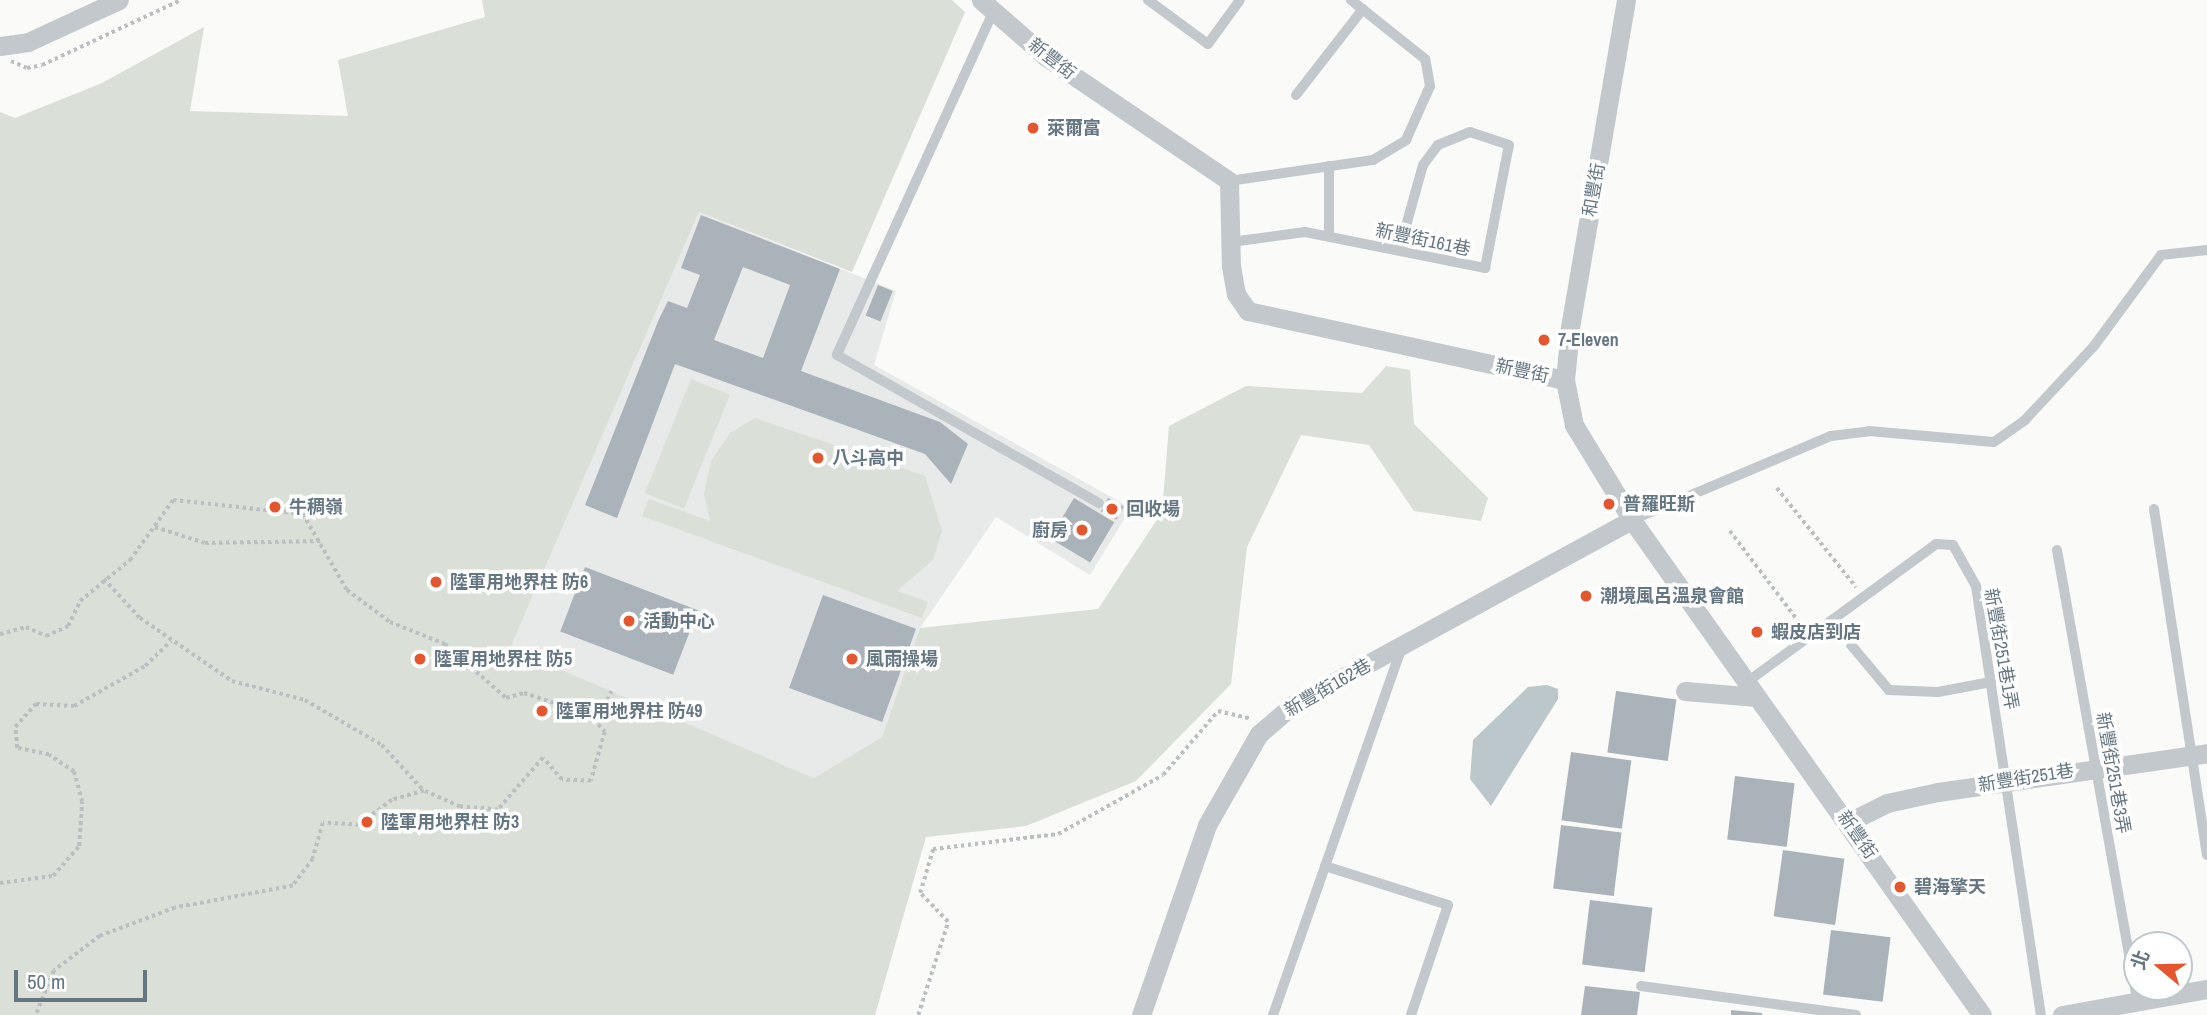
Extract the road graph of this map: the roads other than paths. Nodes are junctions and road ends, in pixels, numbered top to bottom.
1 (119, 0) edge
2 (1148, 0) edge
3 (1240, 0) edge
4 (1351, 0) edge
5 (1626, 0) edge
6 (987, 5) edge
7 (1363, 9) junction
8 (4, 52) edge
9 (1296, 95) dead end
10 (1329, 166) junction
11 (1229, 181) junction
12 (1329, 236) junction
13 (1231, 242) junction
14 (2207, 250) edge
15 (1399, 251) junction
16 (1564, 380) junction
17 (1100, 503) dead end
18 (2154, 509) dead end
19 (1632, 520) junction
20 (2057, 550) dead end
21 (1831, 621) junction
22 (1401, 647) junction
23 (1991, 682) junction
24 (1752, 689) junction
25 (1685, 691) dead end
26 (2199, 753) edge
27 (2096, 768) junction
28 (2007, 781) junction
29 (1849, 822) junction
30 (2207, 855) edge
31 (1325, 866) junction
32 (2125, 931) edge
33 (1641, 986) dead end
34 (2137, 1001) edge
35 (1141, 1015) edge
36 (1273, 1015) edge
37 (1411, 1015) edge
38 (1856, 1015) edge
39 (1982, 1015) edge
40 (2041, 1015) edge
41 (2062, 1015) edge

1 - 8 street
2 - 3 lane
4 - 7 lane
5 - 16 street, 和豐街
6 - 11 street, 新豐街
6 - 17 lane
7 - 9 lane
7 - 10 lane
10 - 11 lane
10 - 12 lane
11 - 13 street, 新豐街
12 - 13 lane, 新豐街161巷
12 - 15 lane, 新豐街161巷
13 - 16 street, 新豐街
14 - 19 lane
15 - 15 lane, 新豐街161巷
16 - 19 street, 新豐街
18 - 26 lane
19 - 22 street, 新豐街162巷
19 - 24 street, 新豐街
20 - 27 lane, 新豐街251巷3弄
21 - 23 lane
21 - 23 lane, 新豐街251巷1弄
21 - 24 lane
22 - 31 lane
22 - 35 street, 新豐街162巷
23 - 28 lane, 新豐街251巷1弄
24 - 25 street
24 - 29 street, 新豐街
26 - 27 street, 新豐街251巷
26 - 30 lane
27 - 28 street, 新豐街251巷
27 - 32 lane, 新豐街251巷3弄
28 - 29 street, 新豐街251巷
28 - 40 lane, 新豐街251巷1弄
29 - 39 street, 新豐街
31 - 36 lane
31 - 37 lane
33 - 38 lane
34 - 41 street

